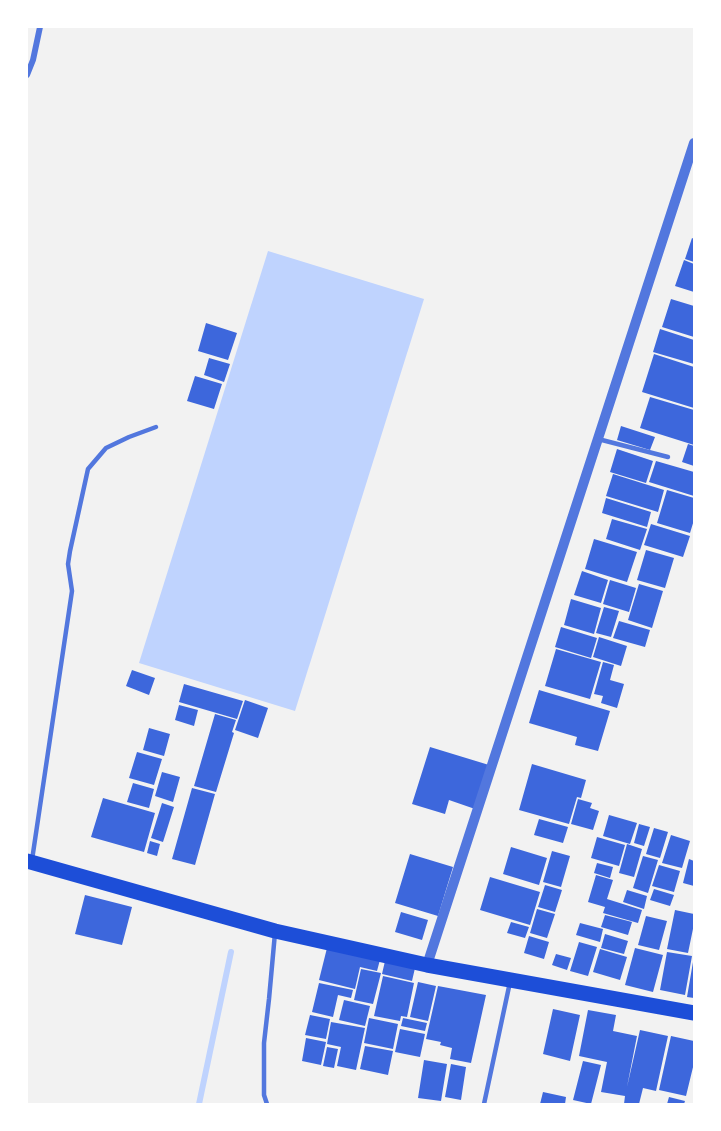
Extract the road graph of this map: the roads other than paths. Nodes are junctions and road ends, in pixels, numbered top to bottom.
1 (40, 27) edge
2 (27, 75) edge
3 (694, 143) edge
4 (156, 427) dead end
5 (598, 439) junction
6 (668, 457) dead end
7 (29, 862) edge
8 (275, 931) junction
9 (427, 965) junction
10 (510, 980) junction
11 (694, 1013) edge
12 (267, 1104) edge
13 (484, 1104) edge

1 - 2 street
3 - 5 street
4 - 7 lane
5 - 6 lane
5 - 9 street
7 - 8 main road
8 - 9 main road
8 - 12 lane
9 - 10 main road
10 - 11 main road
10 - 13 lane

